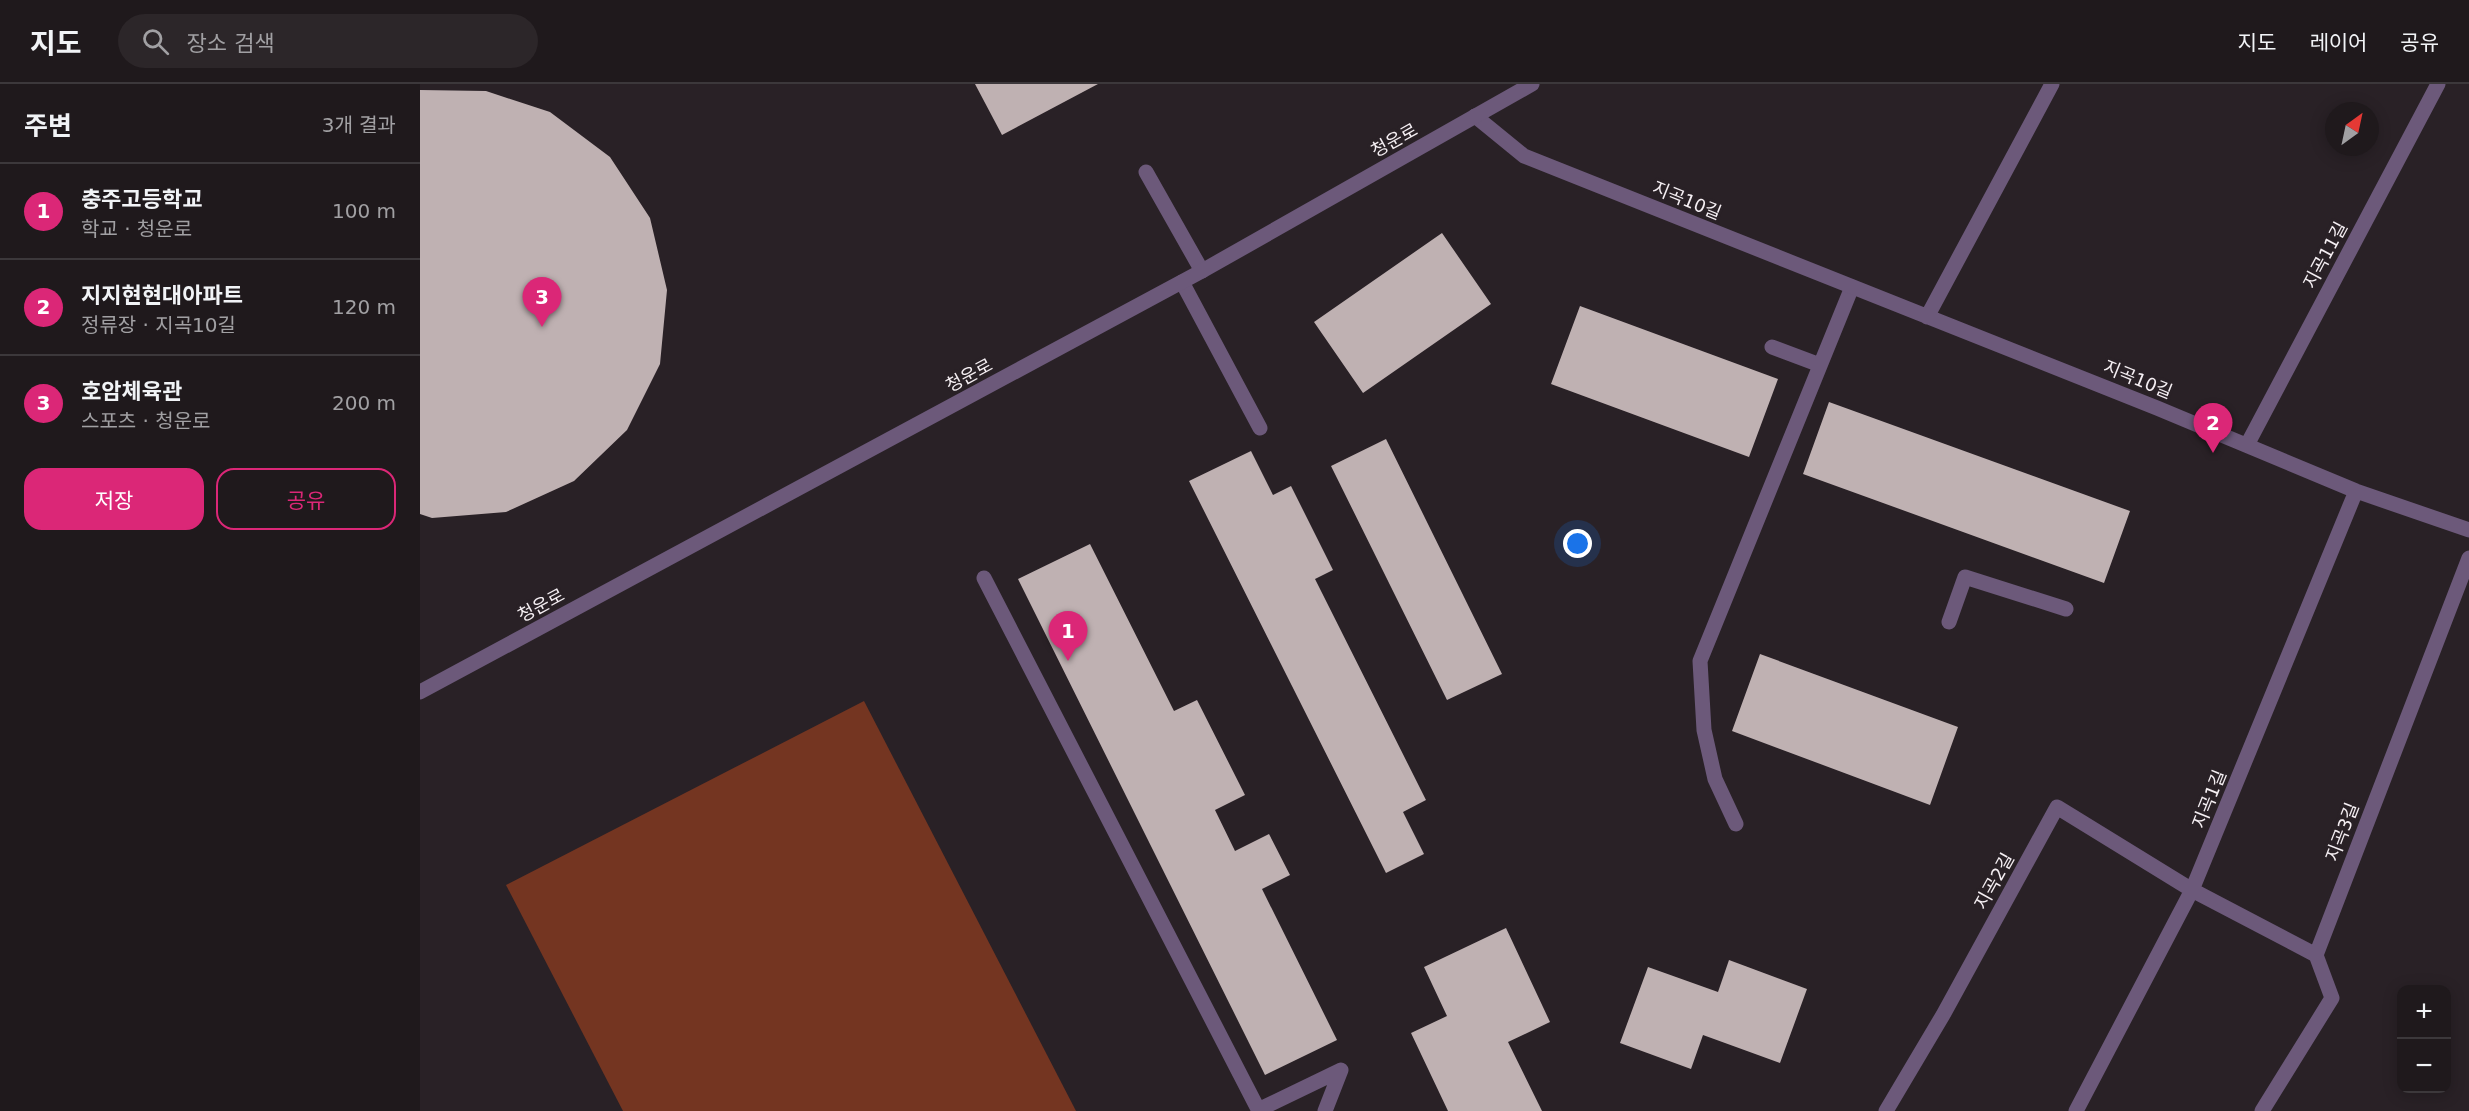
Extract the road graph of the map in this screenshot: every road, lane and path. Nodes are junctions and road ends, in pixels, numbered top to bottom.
1 (1532, 84) edge
2 (2052, 84) edge
3 (2438, 84) edge
4 (1475, 116) junction
5 (1146, 172) dead end
6 (1202, 271) junction
7 (1182, 282) junction
8 (1851, 287) junction
9 (1927, 317) junction
10 (1772, 347) dead end
11 (1820, 365) junction
12 (1260, 428) dead end
13 (2247, 445) junction
14 (2356, 491) junction
15 (2469, 530) edge
16 (2469, 558) edge
17 (984, 579) dead end
18 (2066, 609) dead end
19 (1949, 622) dead end
20 (420, 692) edge
21 (1736, 824) dead end
22 (2192, 890) junction
23 (2316, 955) junction
24 (1259, 1110) edge
25 (1325, 1111) edge
26 (1886, 1111) edge
27 (2076, 1111) edge
28 (2262, 1111) edge

1 - 4 street, 청운로
2 - 9 street
3 - 13 street, 지곡11길
4 - 6 street, 청운로
4 - 8 street, 지곡10길
5 - 6 street
6 - 7 street, 청운로
7 - 12 street
7 - 20 street, 청운로
8 - 9 street, 지곡10길
8 - 11 street
9 - 13 street, 지곡10길
10 - 11 street
11 - 21 street
13 - 14 street, 지곡10길
14 - 15 street, 지곡10길
14 - 22 street, 지곡1길
16 - 23 street, 지곡3길
17 - 24 street
18 - 19 street
22 - 23 street
22 - 26 street, 지곡2길
22 - 27 street, 지곡1길
23 - 28 street
24 - 25 street

